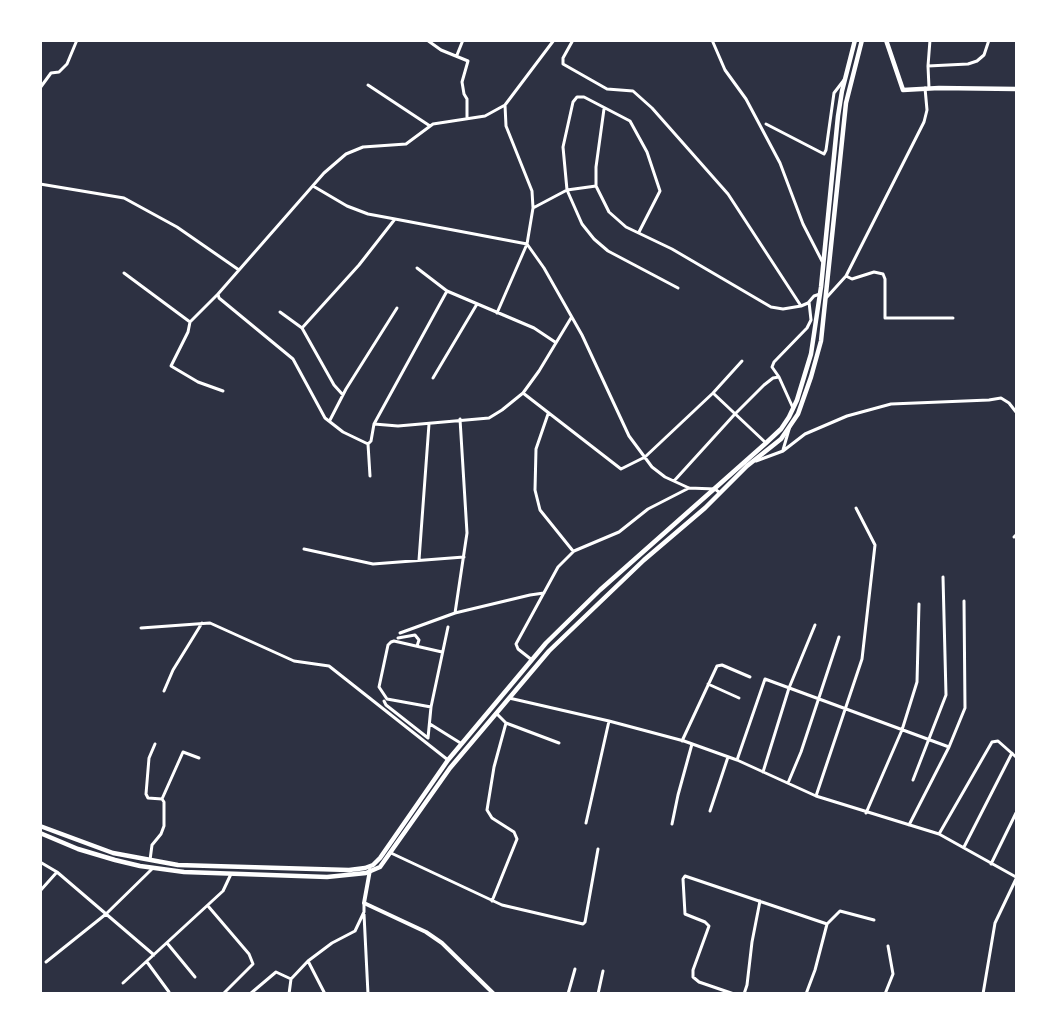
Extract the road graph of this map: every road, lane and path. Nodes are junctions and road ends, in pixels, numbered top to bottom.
1 (77, 40) edge
2 (427, 40) edge
3 (463, 40) edge
4 (554, 40) edge
5 (573, 40) edge
6 (712, 40) edge
7 (855, 40) edge
8 (862, 40) edge
9 (886, 40) edge
10 (930, 40) edge
11 (989, 40) edge
12 (457, 55) junction
13 (928, 66) junction
14 (845, 79) junction
15 (368, 85) dead end
16 (40, 88) edge
17 (927, 88) junction
18 (1017, 89) edge
19 (505, 105) junction
20 (604, 109) junction
21 (467, 117) junction
22 (766, 124) dead end
23 (430, 126) junction
24 (40, 184) edge
25 (313, 186) junction
26 (596, 186) junction
27 (567, 190) junction
28 (533, 208) junction
29 (395, 219) junction
30 (639, 232) junction
31 (527, 244) junction
32 (823, 262) junction
33 (417, 268) dead end
34 (238, 270) junction
35 (124, 273) dead end
36 (822, 275) junction
37 (846, 276) junction
38 (828, 277) junction
39 (678, 288) dead end
40 (447, 291) junction
41 (218, 294) junction
42 (820, 294) junction
43 (826, 298) junction
44 (809, 302) junction
45 (477, 304) junction
46 (801, 306) junction
47 (397, 308) dead end
48 (280, 312) dead end
49 (497, 313) junction
50 (572, 318) junction
51 (953, 318) dead end
52 (190, 322) junction
53 (302, 328) junction
54 (555, 342) junction
55 (742, 361) dead end
56 (779, 377) junction
57 (433, 378) dead end
58 (222, 391) dead end
59 (523, 393) junction
60 (713, 393) junction
61 (344, 395) junction
62 (793, 408) junction
63 (1017, 412) edge
64 (548, 414) junction
65 (734, 414) junction
66 (460, 419) junction
67 (330, 420) junction
68 (429, 423) junction
69 (374, 424) junction
70 (790, 426) junction
71 (766, 443) junction
72 (368, 444) junction
73 (783, 451) junction
74 (645, 457) junction
75 (754, 461) junction
76 (733, 471) junction
77 (370, 476) dead end
78 (737, 476) junction
79 (674, 482) junction
80 (689, 488) junction
81 (715, 489) junction
82 (720, 493) junction
83 (856, 508) dead end
84 (304, 549) dead end
85 (574, 551) junction
86 (464, 557) junction
87 (418, 560) junction
88 (943, 578) dead end
89 (544, 593) junction
90 (964, 601) dead end
91 (919, 604) dead end
92 (455, 613) junction
93 (202, 623) junction
94 (815, 625) dead end
95 (448, 627) dead end
96 (141, 628) dead end
97 (400, 633) dead end
98 (839, 637) dead end
99 (398, 638) dead end
100 (417, 646) junction
101 (442, 652) junction
102 (532, 660) junction
103 (524, 670) junction
104 (529, 674) junction
105 (750, 677) dead end
106 (708, 684) junction
107 (789, 688) junction
108 (164, 691) dead end
109 (509, 698) junction
110 (739, 698) dead end
111 (818, 699) junction
112 (384, 701) dead end
113 (431, 707) junction
114 (844, 709) junction
115 (496, 712) junction
116 (609, 721) junction
117 (430, 723) junction
118 (506, 723) junction
119 (478, 729) junction
120 (902, 730) junction
121 (928, 740) junction
122 (682, 741) junction
123 (559, 743) dead end
124 (156, 744) dead end
125 (462, 744) junction
126 (692, 744) junction
127 (950, 747) junction
128 (1012, 753) junction
129 (728, 757) junction
130 (1017, 757) edge
131 (199, 758) dead end
132 (448, 760) junction
133 (737, 760) junction
134 (763, 772) junction
135 (913, 780) dead end
136 (788, 783) junction
137 (816, 796) junction
138 (162, 800) junction
139 (710, 811) dead end
140 (866, 813) junction
141 (1017, 813) edge
142 (586, 823) dead end
143 (672, 824) dead end
144 (909, 825) junction
145 (40, 826) edge
146 (40, 833) edge
147 (939, 834) junction
148 (964, 847) junction
149 (598, 849) dead end
150 (385, 850) junction
151 (391, 853) junction
152 (150, 861) junction
153 (40, 862) edge
154 (991, 864) junction
155 (153, 868) junction
156 (370, 869) junction
157 (57, 872) junction
158 (231, 874) junction
159 (1017, 878) edge
160 (40, 891) edge
161 (492, 901) junction
162 (760, 901) junction
163 (364, 903) junction
164 (208, 906) junction
165 (364, 912) junction
166 (106, 914) junction
167 (874, 920) dead end
168 (827, 924) junction
169 (167, 943) junction
170 (888, 946) dead end
171 (154, 955) junction
172 (308, 961) junction
173 (46, 962) dead end
174 (147, 962) junction
175 (575, 969) dead end
176 (603, 971) dead end
177 (195, 977) dead end
178 (291, 978) junction
179 (123, 982) dead end
180 (169, 992) edge
181 (224, 993) edge
182 (250, 993) edge
183 (289, 993) edge
184 (325, 993) edge
185 (368, 993) edge
186 (494, 993) edge
187 (568, 993) edge
188 (598, 993) edge
189 (734, 993) edge
190 (744, 993) edge
191 (806, 993) edge
192 (885, 993) edge
193 (983, 993) edge

1 - 16 street
2 - 12 street
3 - 12 street
4 - 19 street
5 - 46 street
6 - 32 street
7 - 14 main road
8 - 38 main road
9 - 17 main road
10 - 13 street
11 - 13 street
12 - 21 street
13 - 17 street
14 - 22 street
14 - 32 main road
15 - 23 street
17 - 18 main road
17 - 37 street
19 - 21 street
19 - 28 street
20 - 26 street
20 - 27 street
20 - 30 street
21 - 23 street
23 - 25 street
24 - 34 street
25 - 29 street
25 - 34 street
26 - 27 street
26 - 30 street
27 - 28 street
27 - 39 street
28 - 31 street
29 - 31 street
29 - 53 street
30 - 46 street
31 - 49 street
31 - 50 street
32 - 36 main road
33 - 40 street
34 - 41 street
35 - 52 street
36 - 38 main road
36 - 42 main road
37 - 43 street
37 - 51 street
38 - 43 main road
40 - 45 street
40 - 69 street
41 - 52 street
41 - 67 street
42 - 44 street
42 - 62 main road
43 - 70 main road
44 - 46 street
44 - 56 street
45 - 49 street
45 - 57 street
47 - 61 street
48 - 53 street
49 - 54 street
50 - 54 street
50 - 74 street
52 - 58 street
53 - 61 street
54 - 59 street
55 - 60 street
56 - 62 street
56 - 65 street
59 - 64 street
59 - 66 street
60 - 65 street
60 - 74 street
61 - 67 street
62 - 71 main road
63 - 73 street
64 - 74 street
64 - 85 street
65 - 71 street
65 - 79 street
66 - 68 street
66 - 86 street
67 - 72 street
68 - 69 street
68 - 87 street
69 - 72 street
70 - 73 street
70 - 75 main road
71 - 76 main road
72 - 77 street
73 - 75 street
74 - 79 street
75 - 78 main road
76 - 78 main road
76 - 81 main road
78 - 82 main road
79 - 80 street
80 - 81 street
80 - 85 street
81 - 82 street
81 - 102 main road
82 - 104 main road
83 - 114 street
84 - 87 street
85 - 89 street
86 - 87 street
86 - 92 street
88 - 121 street
89 - 92 street
89 - 102 street
90 - 127 street
91 - 120 street
92 - 97 street
93 - 96 street
93 - 108 street
93 - 132 street
94 - 107 street
95 - 101 street
98 - 111 street
99 - 100 street
100 - 101 street
100 - 113 street
101 - 113 street
102 - 103 main road
103 - 104 main road
103 - 119 main road
104 - 109 main road
105 - 106 street
106 - 110 street
106 - 122 street
107 - 111 street
107 - 133 street
107 - 134 street
109 - 115 main road
109 - 116 street
111 - 114 street
111 - 136 street
112 - 117 street
113 - 117 street
114 - 120 street
114 - 137 street
115 - 118 street
115 - 119 main road
116 - 122 street
116 - 142 street
117 - 125 street
118 - 123 street
118 - 161 street
119 - 125 main road
119 - 151 main road
120 - 121 street
120 - 140 street
121 - 127 street
121 - 135 street
122 - 126 street
124 - 138 street
125 - 132 main road
126 - 129 street
126 - 143 street
127 - 144 street
128 - 130 street
128 - 147 street
128 - 148 street
129 - 133 street
129 - 139 street
131 - 138 street
132 - 150 main road
133 - 134 street
134 - 136 street
136 - 137 street
137 - 140 street
138 - 152 street
140 - 144 street
141 - 154 street
144 - 147 street
145 - 152 main road
146 - 155 main road
147 - 148 street
148 - 154 street
149 - 161 street
150 - 151 street
150 - 156 main road
151 - 156 main road
151 - 161 street
152 - 156 main road
153 - 157 street
154 - 159 street
155 - 158 main road
155 - 166 street
156 - 158 main road
156 - 163 street
157 - 160 street
157 - 166 street
158 - 164 street
159 - 193 street
162 - 168 street
162 - 189 street
162 - 190 street
163 - 165 street
163 - 186 street
164 - 169 street
164 - 181 street
165 - 172 street
165 - 185 street
166 - 171 street
166 - 173 street
167 - 168 street
168 - 191 street
169 - 171 street
169 - 177 street
170 - 192 street
171 - 174 street
172 - 178 street
172 - 184 street
174 - 179 street
174 - 180 street
175 - 187 street
176 - 188 street
178 - 182 street
178 - 183 street

